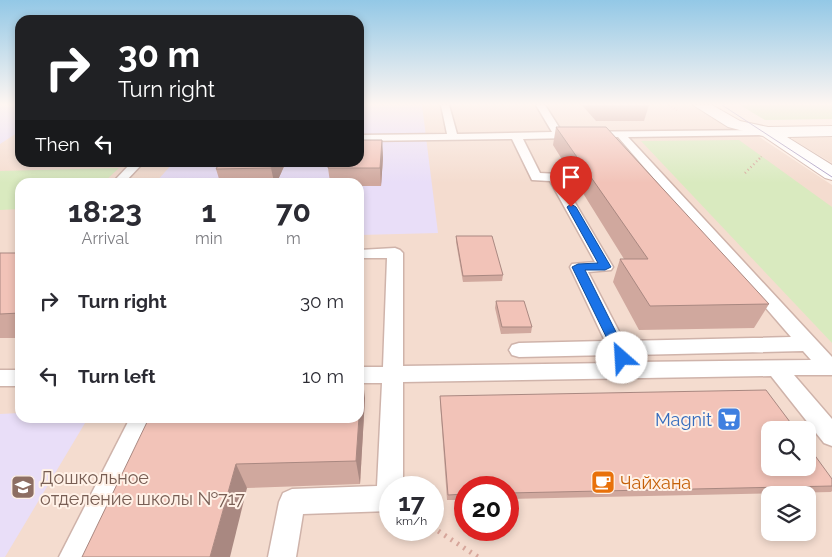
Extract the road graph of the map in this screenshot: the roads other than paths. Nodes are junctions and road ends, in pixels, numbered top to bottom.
1 (451, 131) edge
2 (556, 131) edge
3 (764, 131) edge
4 (832, 131) edge
5 (768, 132) junction
6 (620, 134) junction
7 (558, 135) junction
8 (516, 136) junction
9 (453, 137) junction
10 (364, 138) edge
11 (134, 167) edge
12 (832, 174) edge
13 (123, 178) edge
14 (364, 254) edge
15 (806, 344) junction
16 (618, 347) junction
17 (519, 350) dead end
18 (830, 367) edge
19 (776, 368) junction
20 (629, 370) junction
21 (393, 374) junction
22 (364, 375) edge
23 (0, 378) edge
24 (15, 378) edge
25 (139, 423) edge
26 (832, 436) edge
27 (390, 476) edge
28 (379, 498) edge
29 (73, 557) edge
30 (282, 557) edge

1 - 9 lane
2 - 7 lane
3 - 5 street
4 - 5 street
5 - 6 lane
5 - 12 street
6 - 7 lane
6 - 15 lane
7 - 8 lane
8 - 9 lane
8 - 16 lane
9 - 10 lane
11 - 13 lane
14 - 21 lane
15 - 16 lane
15 - 18 lane
16 - 17 lane
16 - 20 lane
18 - 19 lane
19 - 20 lane
19 - 26 lane
20 - 21 lane
21 - 22 lane
21 - 27 lane
23 - 24 lane
25 - 29 lane
28 - 30 lane

